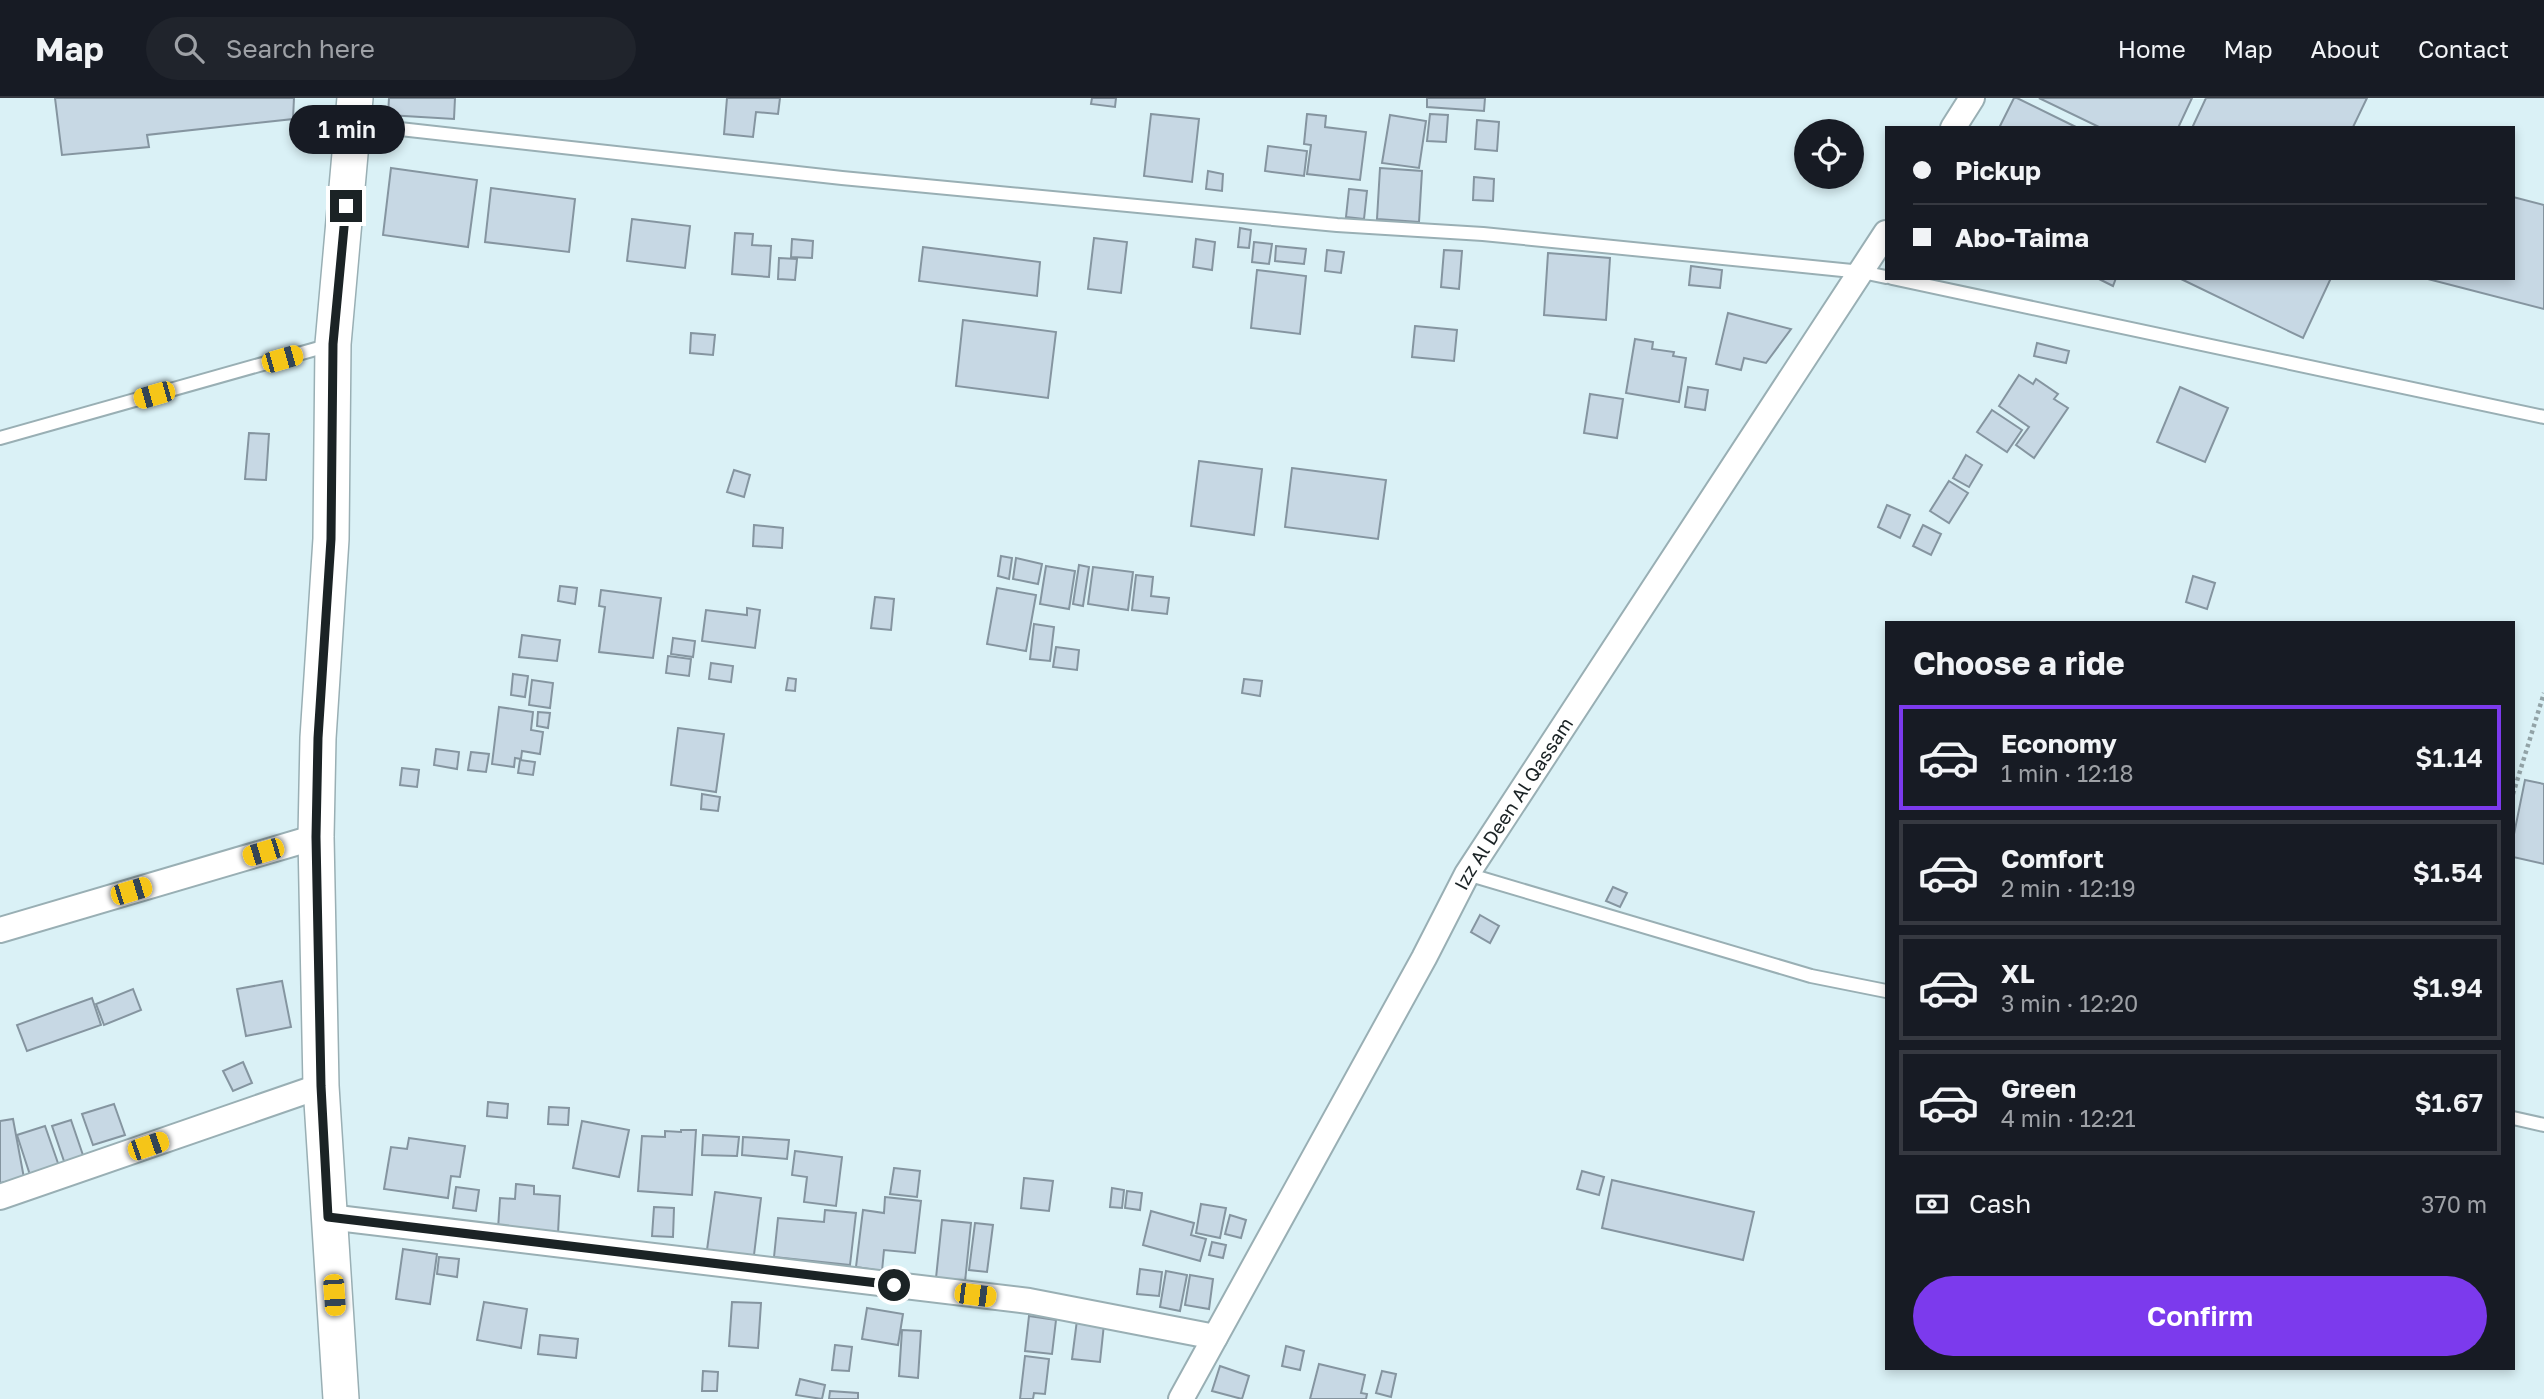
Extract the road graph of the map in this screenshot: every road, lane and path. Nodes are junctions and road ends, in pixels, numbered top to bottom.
1 (1972, 98) edge
2 (355, 111) edge
3 (1954, 126) edge
4 (1885, 235) edge
5 (1862, 272) junction
6 (1885, 277) edge
7 (1901, 280) edge
8 (333, 344) junction
9 (2544, 417) edge
10 (0, 438) edge
11 (2544, 693) edge
12 (2515, 787) edge
13 (316, 837) junction
14 (1467, 874) junction
15 (0, 930) edge
16 (1885, 991) edge
17 (321, 1086) junction
18 (2515, 1118) edge
19 (2544, 1125) edge
20 (0, 1197) edge
21 (328, 1217) junction
22 (1215, 1337) junction
23 (341, 1399) edge
24 (1181, 1399) edge

1 - 3 street
2 - 5 lane
2 - 8 street
4 - 5 street, Izz Al Deen Al Qassam
5 - 6 lane
5 - 14 street, Izz Al Deen Al Qassam
7 - 9 lane
8 - 10 lane
8 - 13 street
11 - 12 path
13 - 15 street
13 - 17 street
14 - 16 lane
14 - 22 street, Izz Al Deen Al Qassam
17 - 20 street
17 - 21 street
18 - 19 lane
21 - 22 street
21 - 23 street
22 - 24 street, Izz Al Deen Al Qassam

